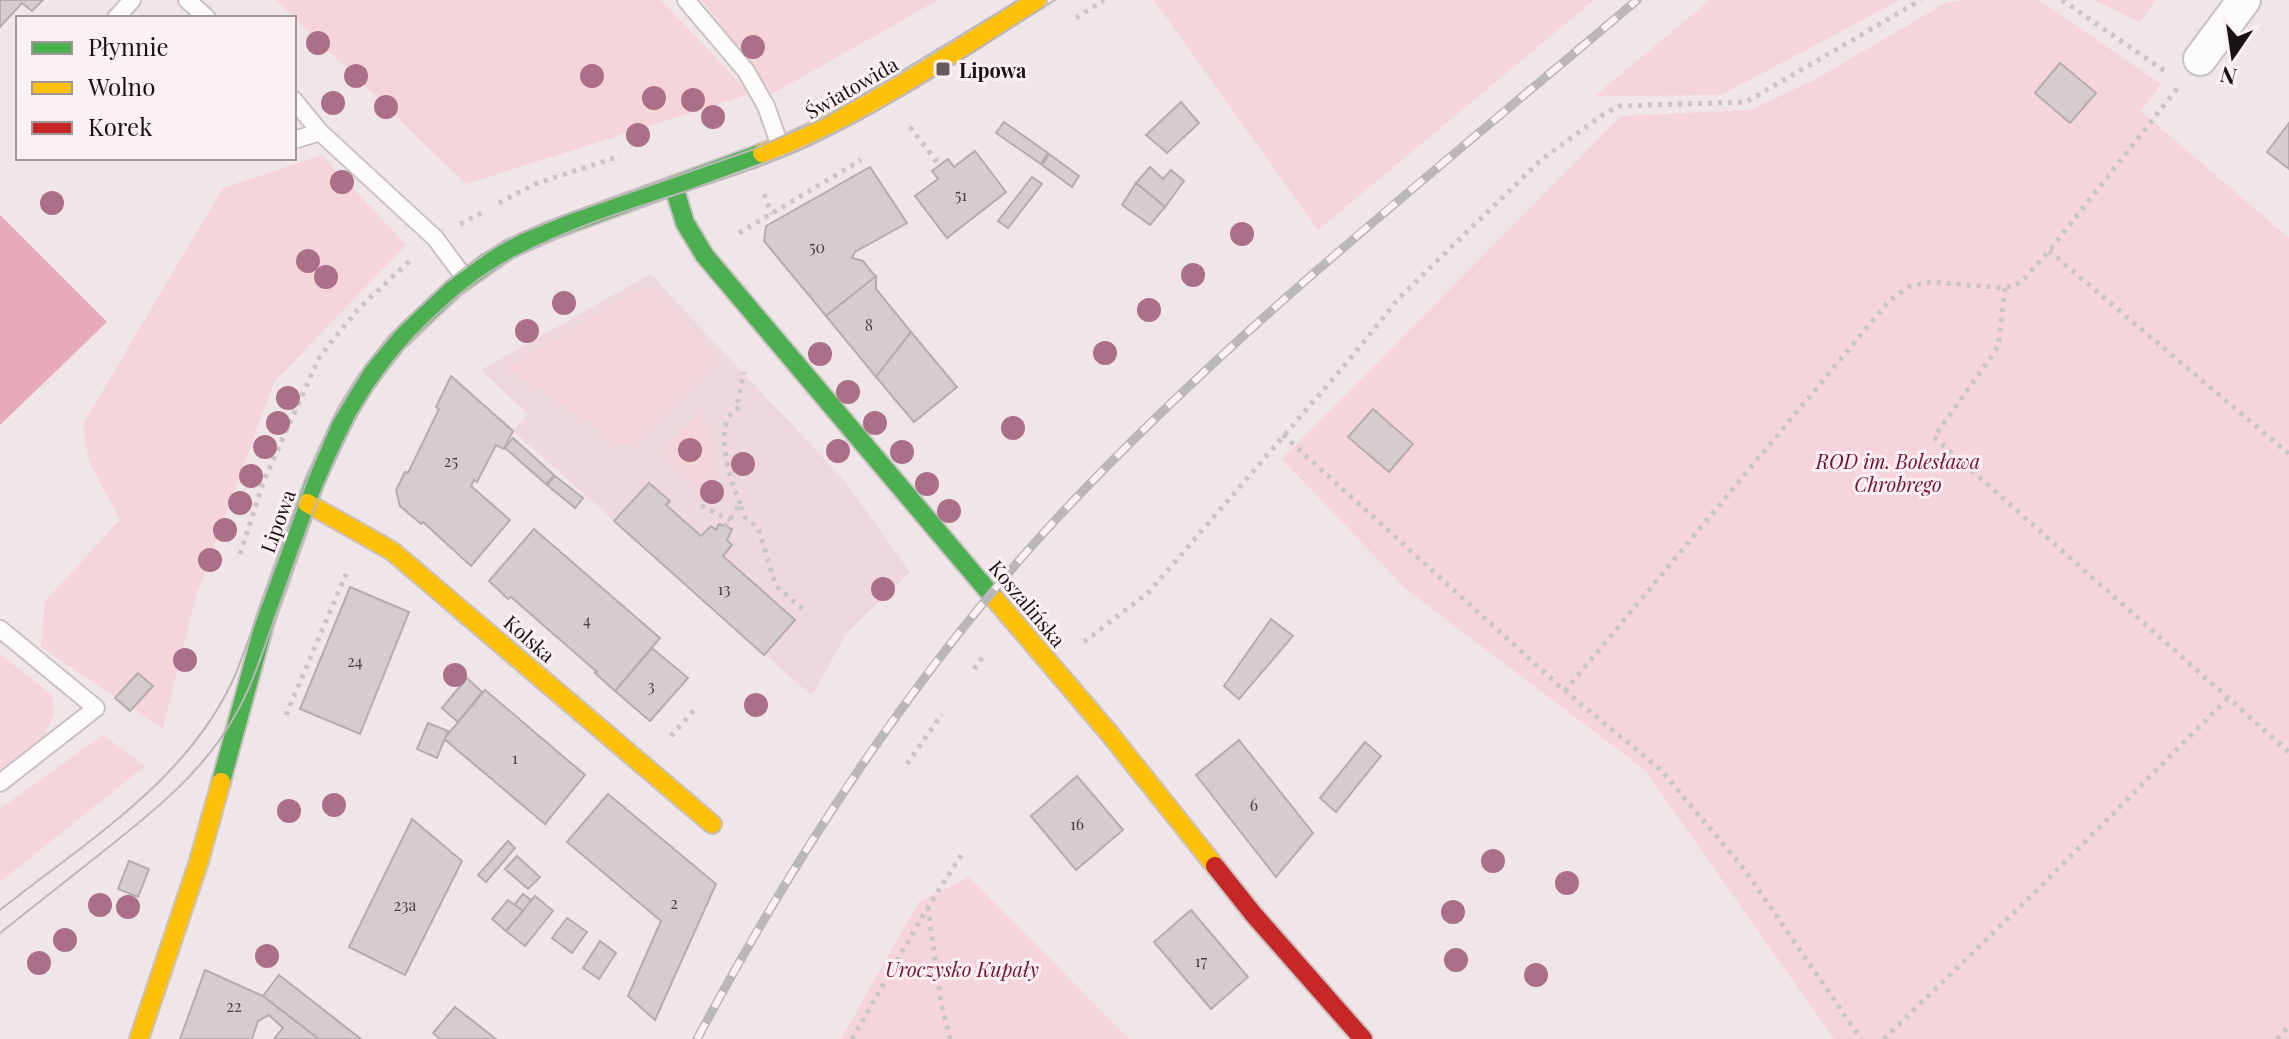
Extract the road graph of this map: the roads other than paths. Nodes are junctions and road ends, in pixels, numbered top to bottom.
1 (132, 0) edge
2 (187, 0) edge
3 (686, 0) edge
4 (1037, 0) edge
5 (2244, 0) edge
6 (118, 16) edge
7 (205, 16) edge
8 (2191, 71) road end
9 (296, 102) edge
10 (320, 132) junction
11 (296, 139) edge
12 (781, 148) junction
13 (674, 187) junction
14 (465, 278) junction
15 (307, 503) junction
16 (0, 629) edge
17 (0, 783) edge
18 (712, 824) dead end
19 (139, 1039) edge
20 (1363, 1039) edge

1 - 6 lane
2 - 7 lane
3 - 12 lane
4 - 12 street, Światowida
5 - 8 street
9 - 10 lane
10 - 11 lane
10 - 14 lane
12 - 13 street, Światowida
13 - 14 street, Lipowa
13 - 20 street, Koszalińska
14 - 15 street, Lipowa
15 - 18 street, Kolska
15 - 19 street, Lipowa
16 - 17 lane

